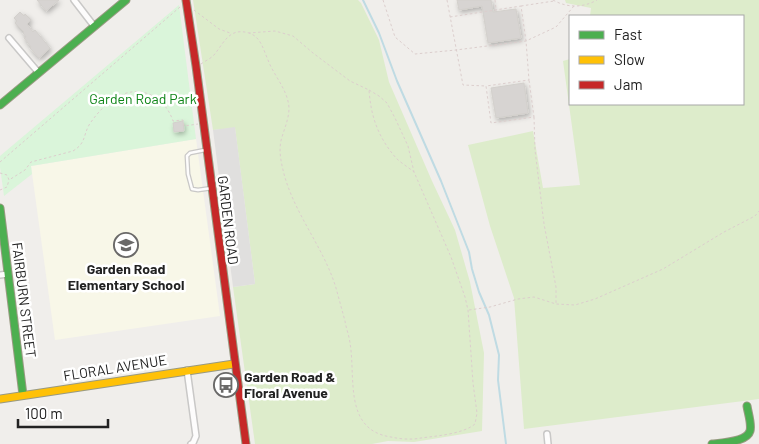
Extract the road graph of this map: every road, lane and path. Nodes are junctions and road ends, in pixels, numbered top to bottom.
1 (74, 0) edge
2 (126, 0) edge
3 (383, 0) edge
4 (447, 0) edge
5 (495, 0) edge
6 (553, 0) edge
7 (596, 0) edge
8 (186, 2) edge
9 (520, 6) junction
10 (574, 6) junction
11 (496, 10) junction
12 (450, 16) junction
13 (94, 26) junction
14 (249, 33) junction
15 (231, 34) junction
16 (9, 38) dead end
17 (526, 41) junction
18 (456, 50) junction
19 (196, 66) junction
20 (38, 72) junction
21 (529, 80) junction
22 (486, 86) junction
23 (369, 90) junction
24 (0, 105) edge
25 (534, 117) junction
26 (203, 124) junction
27 (207, 150) junction
28 (0, 162) edge
29 (414, 172) junction
30 (0, 174) edge
31 (9, 180) junction
32 (212, 188) junction
33 (0, 190) edge
34 (0, 208) edge
35 (759, 211) edge
36 (759, 215) edge
37 (755, 216) junction
38 (4, 274) edge
39 (556, 304) junction
40 (468, 310) junction
41 (234, 364) junction
42 (187, 370) junction
43 (23, 395) junction
44 (0, 399) edge
45 (747, 406) dead end
46 (547, 434) dead end
47 (192, 443) edge
48 (246, 444) edge
49 (548, 444) edge
50 (712, 444) edge

1 - 13 street
2 - 13 street
3 - 18 path
4 - 12 path
5 - 11 path
6 - 9 path
6 - 10 path
7 - 10 path
8 - 15 path
8 - 19 street, GARDEN ROAD
8 - 28 path
9 - 11 path
9 - 17 path
10 - 17 path
11 - 12 path
12 - 18 path
13 - 20 street
14 - 15 path
14 - 23 path
14 - 40 path
15 - 19 path
16 - 20 street
17 - 18 path
17 - 21 path
18 - 22 path
19 - 26 street, GARDEN ROAD
20 - 24 street
21 - 22 path
21 - 25 path
22 - 25 path
23 - 29 path
23 - 29 path
25 - 39 path
26 - 27 street, GARDEN ROAD
26 - 31 path
27 - 32 street, GARDEN ROAD
27 - 32 lane
29 - 40 path
30 - 31 path
31 - 33 path
32 - 41 street, GARDEN ROAD
34 - 38 street, FAIRBURN STREET
35 - 37 path
36 - 37 path
37 - 39 path
38 - 43 street, FAIRBURN STREET
39 - 40 path
41 - 42 street, FLORAL AVENUE
41 - 48 street, GARDEN ROAD
42 - 43 street, FLORAL AVENUE
42 - 47 street
43 - 44 street, FLORAL AVENUE
45 - 50 street
46 - 49 street

